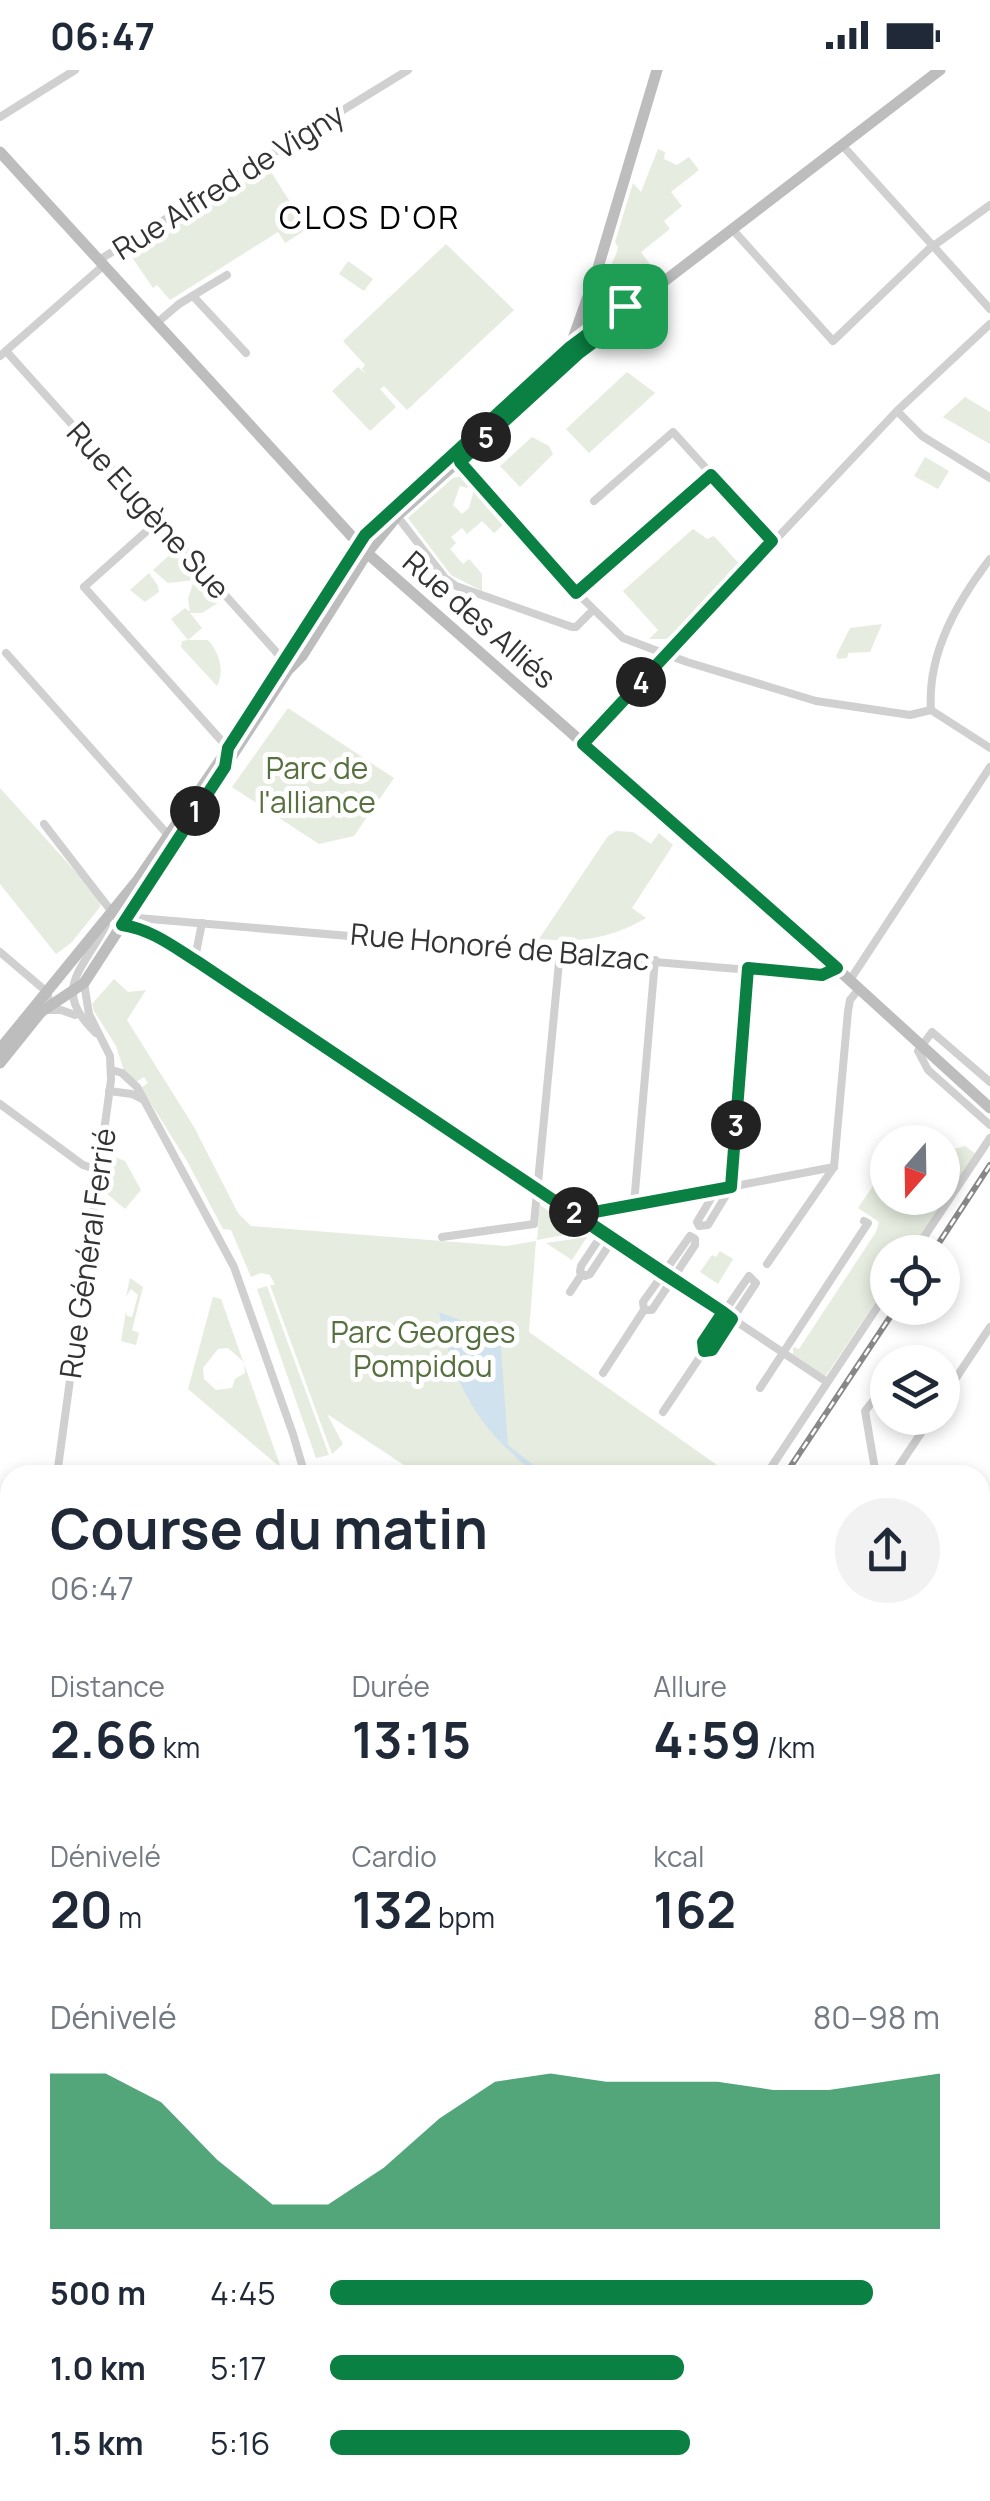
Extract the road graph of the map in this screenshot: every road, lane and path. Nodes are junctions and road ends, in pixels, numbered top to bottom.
1 (75, 70) edge
2 (408, 70) edge
3 (657, 70) edge
4 (940, 70) edge
5 (0, 117) edge
6 (842, 146) junction
7 (0, 152) edge
8 (990, 205) edge
9 (733, 230) junction
10 (934, 246) junction
11 (101, 262) junction
12 (227, 275) dead end
13 (192, 296) junction
14 (990, 309) edge
15 (158, 322) junction
16 (990, 324) edge
17 (587, 333) junction
18 (574, 350) junction
19 (246, 353) dead end
20 (3, 354) edge
21 (896, 411) junction
22 (460, 462) junction
23 (711, 475) junction
24 (990, 478) edge
25 (594, 501) dead end
26 (397, 516) junction
27 (158, 521) junction
28 (772, 541) junction
29 (363, 549) junction
30 (990, 560) edge
31 (576, 593) junction
32 (593, 610) junction
33 (6, 653) dead end
34 (667, 653) junction
35 (287, 665) junction
36 (931, 710) junction
37 (583, 744) junction
38 (228, 748) junction
39 (990, 748) edge
40 (225, 767) junction
41 (990, 767) edge
42 (44, 824) dead end
43 (169, 836) junction
44 (113, 912) junction
45 (124, 921) junction
46 (160, 922) junction
47 (202, 923) junction
48 (138, 927) junction
49 (0, 952) edge
50 (560, 952) junction
51 (655, 960) junction
52 (198, 962) junction
53 (748, 968) junction
54 (837, 968) junction
55 (84, 983) junction
56 (855, 984) junction
57 (72, 992) junction
58 (46, 1003) junction
59 (79, 1017) junction
60 (97, 1035) junction
61 (921, 1044) junction
62 (0, 1049) edge
63 (0, 1062) edge
64 (112, 1070) junction
65 (990, 1082) edge
66 (109, 1091) junction
67 (144, 1100) junction
68 (0, 1104) edge
69 (990, 1108) edge
70 (990, 1126) edge
71 (990, 1138) edge
72 (834, 1167) junction
73 (98, 1170) junction
74 (731, 1187) junction
75 (538, 1189) junction
76 (716, 1190) junction
77 (634, 1204) junction
78 (578, 1215) junction
79 (864, 1220) dead end
80 (604, 1233) junction
81 (925, 1235) edge
82 (442, 1237) dead end
83 (612, 1239) junction
84 (767, 1264) dead end
85 (662, 1273) junction
86 (582, 1274) junction
87 (672, 1279) junction
88 (570, 1292) dead end
89 (644, 1310) junction
90 (723, 1312) junction
91 (870, 1318) edge
92 (732, 1319) junction
93 (990, 1327) edge
94 (978, 1344) junction
95 (704, 1351) junction
96 (990, 1351) edge
97 (782, 1353) junction
98 (960, 1372) edge
99 (603, 1373) dead end
100 (827, 1382) junction
101 (760, 1388) dead end
102 (870, 1404) edge
103 (663, 1412) dead end
104 (920, 1435) edge
105 (58, 1465) edge
106 (302, 1465) edge
107 (773, 1465) edge
108 (874, 1465) edge
109 (900, 1465) edge

1 - 5 street
2 - 11 street, Rue Alfred de Vigny
3 - 17 street
4 - 6 street
6 - 9 street
6 - 10 street
7 - 11 street, Rue des Alliés
8 - 10 street
9 - 10 street
9 - 17 street
10 - 14 street
11 - 15 street, Rue des Alliés
11 - 20 street, Rue Alfred de Vigny
12 - 13 street
13 - 15 street
13 - 19 street
15 - 29 street, Rue des Alliés
16 - 21 street
17 - 18 street
17 - 18 street
18 - 22 street
18 - 29 street
20 - 27 street, Rue Eugène Sue
21 - 24 street
21 - 28 street
22 - 26 street
22 - 31 street
23 - 25 street
23 - 28 street
23 - 31 street
26 - 29 street
26 - 32 street
27 - 35 street, Rue Eugène Sue
27 - 38 street
28 - 34 street
29 - 35 street
29 - 37 street, Rue des Alliés
30 - 36 street
31 - 32 street
32 - 34 street
33 - 43 street
34 - 36 street
34 - 37 street
35 - 38 street
35 - 40 street
36 - 39 street
37 - 54 street, Rue des Alliés
38 - 40 street
38 - 43 street
40 - 45 street
41 - 56 street
42 - 44 street
43 - 44 street
44 - 45 street
44 - 57 street
44 - 58 street
45 - 46 street, Rue Honoré de Balzac
45 - 48 street, Rue Honoré de Balzac
45 - 55 street
46 - 47 street, Rue Honoré de Balzac
46 - 48 street, Rue Honoré de Balzac
47 - 50 street, Rue Honoré de Balzac
47 - 52 street
48 - 52 street
49 - 58 street
50 - 51 street, Rue Honoré de Balzac
50 - 75 street
51 - 53 street, Rue Honoré de Balzac
51 - 77 street
52 - 75 street
53 - 54 street, Rue Honoré de Balzac
53 - 74 street
54 - 56 street, Rue des Alliés
55 - 57 street
55 - 60 street
56 - 61 street, Rue des Alliés
56 - 72 street
57 - 58 street
57 - 59 street
58 - 59 street
58 - 62 street
58 - 63 street
59 - 60 street
60 - 64 street
61 - 65 street
61 - 69 street, Rue des Alliés
61 - 70 street, Rue des Alliés
64 - 66 street, Rue Général Ferrié
64 - 67 street
66 - 67 street
66 - 73 street, Rue Général Ferrié
67 - 106 street
68 - 73 street
71 - 81 street
72 - 74 street
72 - 84 street
73 - 105 street, Rue Général Ferrié
74 - 76 street
74 - 76 street
75 - 78 street
75 - 82 street
76 - 77 street
77 - 78 street
78 - 80 street
79 - 97 street
80 - 83 street
80 - 86 street
83 - 85 street
83 - 86 street
85 - 87 street
85 - 87 street
85 - 89 street
86 - 88 street
87 - 89 street
87 - 90 street
89 - 99 street
90 - 92 street
90 - 92 street
90 - 95 street
91 - 100 street
92 - 95 street
92 - 97 street
93 - 94 street
94 - 96 street
94 - 98 street
95 - 103 street
97 - 100 street
97 - 101 street
100 - 107 street
102 - 108 street
104 - 109 street

